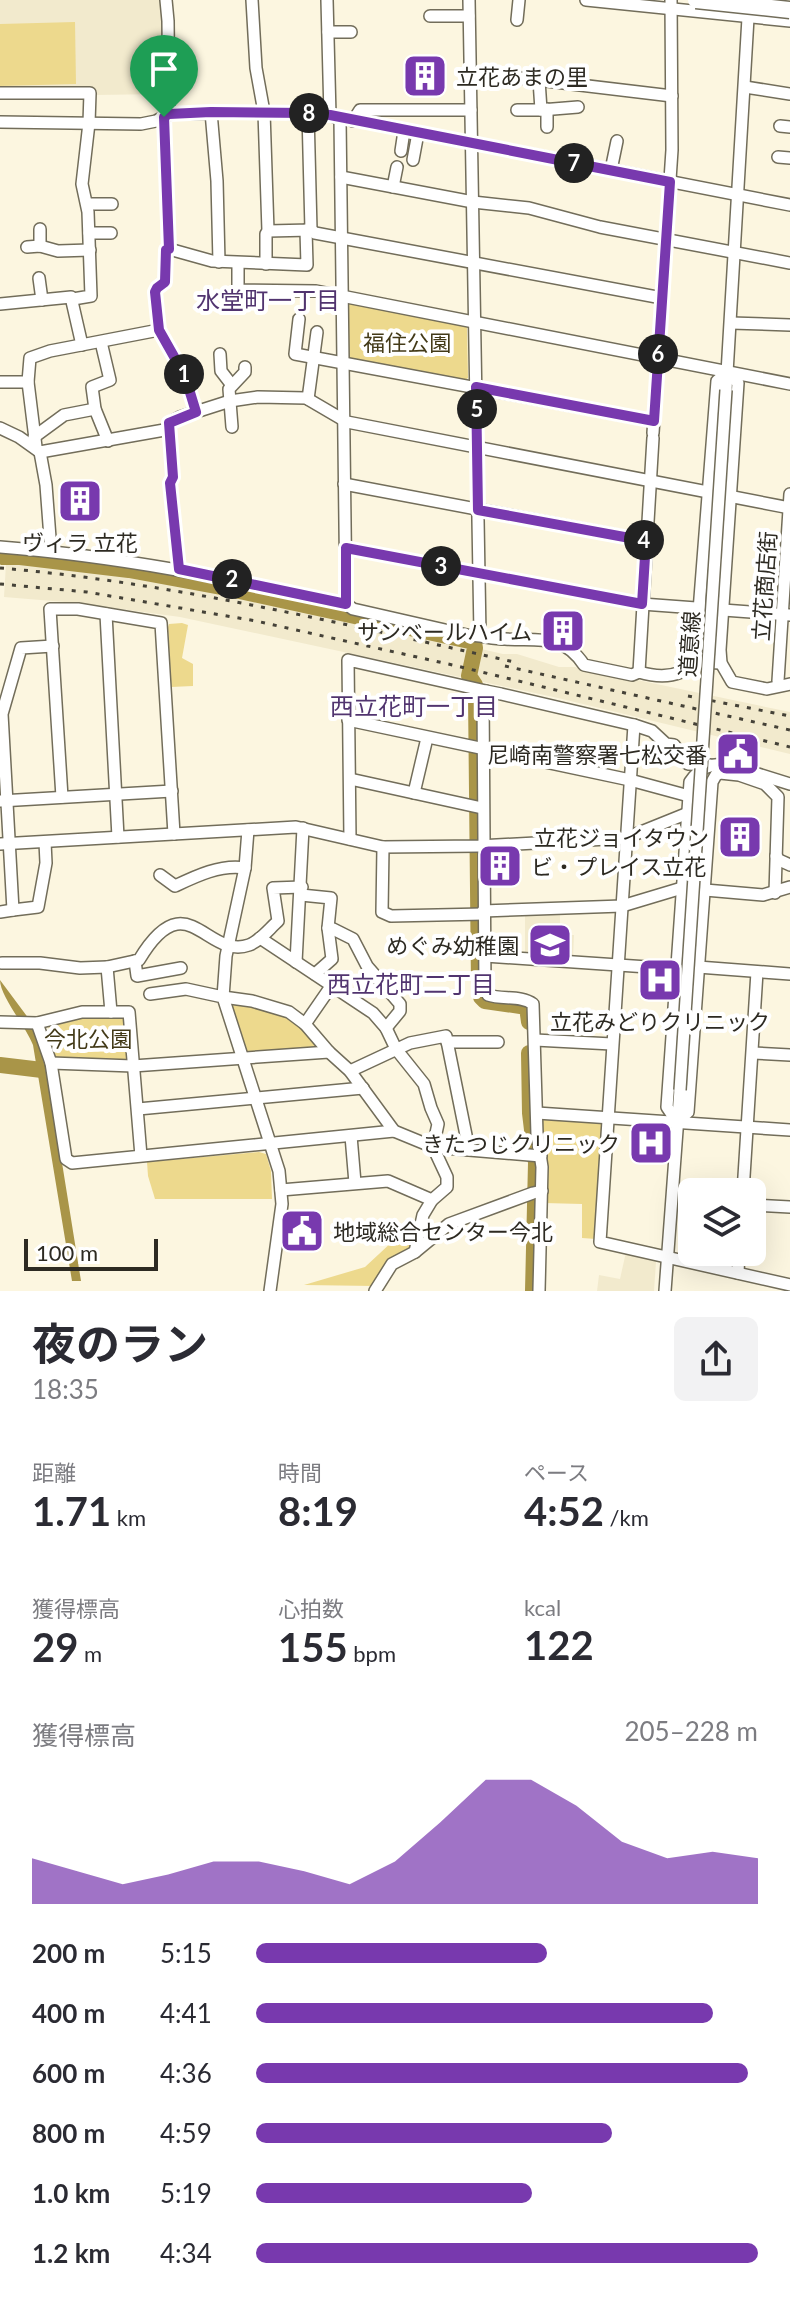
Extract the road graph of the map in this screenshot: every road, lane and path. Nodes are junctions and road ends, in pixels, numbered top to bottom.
1 (166, 0) edge
2 (252, 0) edge
3 (327, 0) edge
4 (469, 0) edge
5 (519, 0) edge
6 (586, 0) edge
7 (696, 0) edge
8 (749, 0) edge
9 (671, 4) edge
10 (790, 10) edge
11 (430, 16) dead end
12 (469, 16) junction
13 (748, 17) junction
14 (517, 20) dead end
15 (790, 21) edge
16 (328, 32) junction
17 (351, 32) dead end
18 (471, 72) junction
19 (539, 80) junction
20 (745, 87) junction
21 (0, 93) edge
22 (790, 94) edge
23 (672, 96) junction
24 (578, 107) dead end
25 (471, 110) junction
26 (517, 110) dead end
27 (544, 110) junction
28 (211, 112) junction
29 (264, 112) junction
30 (308, 113) junction
31 (330, 115) junction
32 (166, 116) junction
33 (353, 121) junction
34 (0, 122) edge
35 (89, 123) junction
36 (547, 127) dead end
37 (404, 131) junction
38 (418, 133) junction
39 (617, 141) dead end
40 (472, 144) junction
41 (401, 151) dead end
42 (413, 160) dead end
43 (397, 167) dead end
44 (611, 170) junction
45 (341, 177) junction
46 (670, 182) junction
47 (393, 187) junction
48 (739, 195) junction
49 (470, 202) junction
50 (88, 204) junction
51 (112, 204) dead end
52 (790, 205) edge
53 (40, 229) dead end
54 (308, 230) junction
55 (268, 231) junction
56 (89, 233) junction
57 (111, 233) dead end
58 (342, 237) junction
59 (666, 239) junction
60 (169, 249) junction
61 (90, 250) junction
62 (735, 253) junction
63 (471, 261) junction
64 (219, 262) junction
65 (238, 263) junction
66 (790, 263) edge
67 (266, 264) junction
68 (39, 278) dead end
69 (343, 298) junction
70 (662, 298) junction
71 (73, 299) junction
72 (42, 300) junction
73 (0, 304) edge
74 (299, 319) dead end
75 (472, 322) junction
76 (731, 323) junction
77 (790, 325) edge
78 (159, 330) junction
79 (317, 332) dead end
80 (101, 342) junction
81 (82, 345) junction
82 (220, 354) dead end
83 (314, 357) junction
84 (657, 357) junction
85 (344, 362) junction
86 (245, 367) dead end
87 (728, 372) junction
88 (0, 382) edge
89 (28, 382) junction
90 (231, 384) junction
91 (790, 384) edge
92 (473, 386) junction
93 (308, 399) junction
94 (230, 401) junction
95 (95, 409) junction
96 (196, 412) junction
97 (344, 420) junction
98 (232, 427) dead end
99 (0, 428) edge
100 (170, 429) junction
101 (653, 431) junction
102 (108, 441) junction
103 (37, 446) junction
104 (474, 446) junction
105 (650, 479) junction
106 (344, 484) junction
107 (708, 491) junction
108 (790, 494) edge
109 (730, 495) junction
110 (790, 508) edge
111 (474, 509) junction
112 (646, 541) junction
113 (0, 547) edge
114 (346, 548) junction
115 (51, 551) junction
116 (179, 569) junction
117 (476, 573) junction
118 (346, 604) junction
119 (642, 604) junction
120 (700, 609) junction
121 (723, 611) junction
122 (106, 614) junction
123 (786, 615) edge
124 (476, 635) junction
125 (53, 646) junction
126 (695, 662) junction
127 (721, 663) junction
128 (639, 672) junction
129 (784, 683) edge
130 (479, 690) junction
131 (348, 720) junction
132 (634, 725) junction
133 (427, 738) junction
134 (478, 749) junction
135 (710, 765) junction
136 (350, 779) junction
137 (630, 780) junction
138 (790, 786) edge
139 (172, 791) junction
140 (414, 793) junction
141 (117, 796) junction
142 (689, 796) junction
143 (62, 797) junction
144 (779, 800) junction
145 (4, 801) edge
146 (479, 807) junction
147 (688, 813) junction
148 (709, 814) junction
149 (303, 828) junction
150 (248, 830) junction
151 (174, 834) junction
152 (118, 837) junction
153 (626, 838) junction
154 (350, 839) junction
155 (45, 842) junction
156 (4, 844) edge
157 (479, 846) junction
158 (383, 847) junction
159 (776, 856) junction
160 (790, 865) edge
161 (245, 868) junction
162 (160, 875) dead end
163 (790, 887) edge
164 (682, 888) junction
165 (704, 889) junction
166 (301, 891) junction
167 (775, 893) junction
168 (622, 906) junction
169 (13, 910) junction
170 (0, 912) edge
171 (481, 913) junction
172 (328, 928) junction
173 (260, 938) junction
174 (229, 945) junction
175 (485, 956) junction
176 (135, 961) junction
177 (296, 962) junction
178 (2, 963) edge
179 (618, 964) junction
180 (107, 967) junction
181 (698, 967) junction
182 (677, 969) junction
183 (757, 972) junction
184 (315, 974) junction
185 (790, 974) edge
186 (332, 985) junction
187 (172, 991) junction
188 (150, 994) dead end
189 (223, 997) junction
190 (111, 1012) junction
191 (0, 1022) edge
192 (31, 1023) junction
193 (305, 1024) junction
194 (386, 1028) junction
195 (535, 1040) junction
196 (447, 1042) junction
197 (498, 1042) dead end
198 (612, 1044) junction
199 (396, 1049) junction
200 (329, 1052) junction
201 (753, 1053) junction
202 (790, 1055) edge
203 (244, 1058) junction
204 (51, 1063) junction
205 (133, 1066) junction
206 (350, 1071) junction
207 (363, 1088) junction
208 (257, 1099) junction
209 (138, 1109) junction
210 (537, 1113) junction
211 (607, 1118) junction
212 (677, 1122) junction
213 (747, 1127) junction
214 (790, 1130) edge
215 (394, 1131) junction
216 (351, 1136) junction
217 (271, 1144) junction
218 (433, 1147) junction
219 (469, 1150) junction
220 (141, 1156) junction
221 (537, 1156) junction
222 (744, 1178) edge
223 (355, 1183) junction
224 (281, 1190) junction
225 (538, 1192) junction
226 (432, 1200) junction
227 (766, 1206) edge
228 (790, 1207) edge
229 (415, 1252) junction
230 (667, 1258) junction
231 (738, 1266) edge
232 (738, 1273) junction
233 (790, 1285) edge
234 (270, 1291) edge
235 (375, 1291) edge
236 (539, 1291) edge
237 (665, 1291) edge

1 - 32 street
2 - 29 street
3 - 16 street
4 - 12 street
5 - 14 street
6 - 9 street
7 - 10 highway, bridge
8 - 13 street, 道意線
9 - 13 street
9 - 23 street
11 - 12 street
12 - 18 street
13 - 15 street
13 - 20 street, 道意線
16 - 17 street
16 - 31 street
18 - 19 street
18 - 25 street
19 - 23 street
19 - 27 street
20 - 22 street
20 - 48 street, 道意線
21 - 35 street
23 - 46 street
24 - 27 street
25 - 33 street
25 - 40 street
26 - 27 street
27 - 36 street
28 - 29 street
28 - 32 street
28 - 64 street
29 - 30 street
29 - 55 street
30 - 31 street
30 - 54 street
31 - 33 street
31 - 45 street
32 - 35 street
32 - 60 street
33 - 37 street
34 - 35 street
35 - 50 street
37 - 38 street
37 - 41 street
38 - 40 street
38 - 42 street
39 - 44 street
40 - 44 street
40 - 49 street
43 - 47 street
44 - 46 street
45 - 47 street
45 - 58 street
46 - 48 street
46 - 59 street
47 - 49 street
48 - 52 street
48 - 62 street, 道意線
49 - 59 street
49 - 63 street
50 - 51 street
50 - 56 street
53 - 61 street
54 - 55 street
54 - 58 street
54 - 67 street
55 - 67 street
56 - 57 street
56 - 61 street
58 - 63 street
58 - 69 street
59 - 62 street
59 - 70 street
60 - 64 street
60 - 78 street
61 - 71 street
62 - 66 street
62 - 76 street, 道意線
63 - 70 street
63 - 75 street
64 - 65 street
65 - 67 street
65 - 69 street
68 - 72 street
69 - 75 street
69 - 85 street
70 - 84 street
71 - 72 street
71 - 81 street
72 - 73 street
74 - 83 street
75 - 84 street
75 - 92 street
76 - 77 street
76 - 87 street, 道意線
78 - 80 street
78 - 96 street
79 - 83 street
80 - 81 street
80 - 95 street
81 - 89 street
82 - 90 street
83 - 85 street
83 - 93 street
84 - 87 street
84 - 101 street
85 - 92 street
85 - 97 street
86 - 90 street
87 - 91 street
87 - 107 street
87 - 109 street
87 - 212 street, 道意線, bridge
88 - 89 street
89 - 103 street
90 - 94 street
92 - 101 street
92 - 104 street
93 - 94 street
93 - 97 street
94 - 96 street
94 - 98 street
95 - 102 street
95 - 103 street
96 - 100 street
97 - 104 street
97 - 106 street
99 - 103 street
100 - 102 street
100 - 116 street
101 - 105 street
102 - 103 street
103 - 115 street
104 - 105 street
104 - 111 street
105 - 107 street
105 - 112 street
106 - 111 street
106 - 114 street
107 - 109 street
107 - 120 street
108 - 110 street, 立花商店街
109 - 110 street
109 - 121 street
110 - 123 street, 立花商店街
111 - 112 street
111 - 117 street
112 - 119 street
113 - 115 street
114 - 117 street
114 - 118 street
115 - 116 street
116 - 118 street
117 - 119 street
117 - 124 street
118 - 124 street
119 - 120 street
119 - 128 street
120 - 121 street
120 - 126 street
121 - 123 street
121 - 127 street
122 - 125 street
122 - 139 street
122 - 141 street
123 - 129 street, 立花商店街
124 - 128 street
125 - 143 street
125 - 145 street
126 - 127 street
126 - 128 street
127 - 129 street
130 - 131 street
130 - 132 street
130 - 134 street
131 - 133 street
131 - 136 street
132 - 135 street
132 - 137 street
133 - 134 street
133 - 140 street
134 - 137 street
134 - 146 street
135 - 138 street
135 - 142 street
136 - 140 street
136 - 154 street
137 - 142 street
137 - 153 street
138 - 144 street
139 - 141 street
139 - 151 street
140 - 146 street
141 - 143 street
141 - 152 street
142 - 147 street
143 - 145 street
144 - 148 street
144 - 159 street
145 - 156 street
146 - 157 street
147 - 148 street
147 - 153 street
147 - 164 street
148 - 165 street
149 - 150 street
149 - 154 street
149 - 166 street
150 - 151 street
150 - 161 street
151 - 152 street
152 - 155 street
153 - 157 street
153 - 168 street
154 - 158 street
155 - 156 street
155 - 169 street
156 - 169 street
157 - 158 street
157 - 171 street
158 - 171 street
159 - 160 street
159 - 167 street
161 - 162 street
161 - 174 street
163 - 167 street
164 - 165 street
164 - 168 street
164 - 182 street
165 - 167 street
165 - 181 street
166 - 172 street
166 - 173 street
166 - 177 street
168 - 171 street
168 - 179 street
169 - 170 street
171 - 175 street
172 - 184 street
172 - 194 street
173 - 174 street
173 - 177 street
174 - 176 street
174 - 189 street
175 - 179 street
175 - 195 street
176 - 180 street
176 - 187 street
177 - 184 street
178 - 180 street
179 - 182 street
179 - 198 street
180 - 190 street
181 - 183 street
181 - 212 street
182 - 212 street
183 - 185 street
183 - 201 street
184 - 186 street
186 - 193 street
186 - 194 street
187 - 188 street
187 - 189 street
189 - 193 street
189 - 203 street
190 - 192 street
190 - 205 street
191 - 192 street
192 - 204 street
193 - 200 street
194 - 199 street
195 - 198 street
195 - 210 street
196 - 197 street
196 - 199 street
196 - 219 street
198 - 211 street
199 - 206 street
199 - 218 street
200 - 203 street
200 - 206 street
201 - 202 street
201 - 213 street
203 - 205 street
203 - 208 street
204 - 205 street
204 - 220 street
205 - 209 street
206 - 207 street
207 - 208 street
207 - 215 street
208 - 209 street
208 - 217 street
209 - 220 street
210 - 211 street
210 - 221 street
211 - 212 street
211 - 230 street
212 - 213 street
212 - 230 street, 道意線
213 - 214 street
213 - 222 street
215 - 216 street
215 - 218 street
216 - 217 street
216 - 223 street
217 - 220 street
217 - 224 street
218 - 219 street
218 - 226 street
219 - 221 street
221 - 225 street
223 - 224 street
223 - 226 street
224 - 234 street
225 - 229 street
225 - 236 street
226 - 229 street
227 - 228 street
229 - 235 street
230 - 232 street
230 - 237 street, 道意線
231 - 232 street
232 - 233 street

